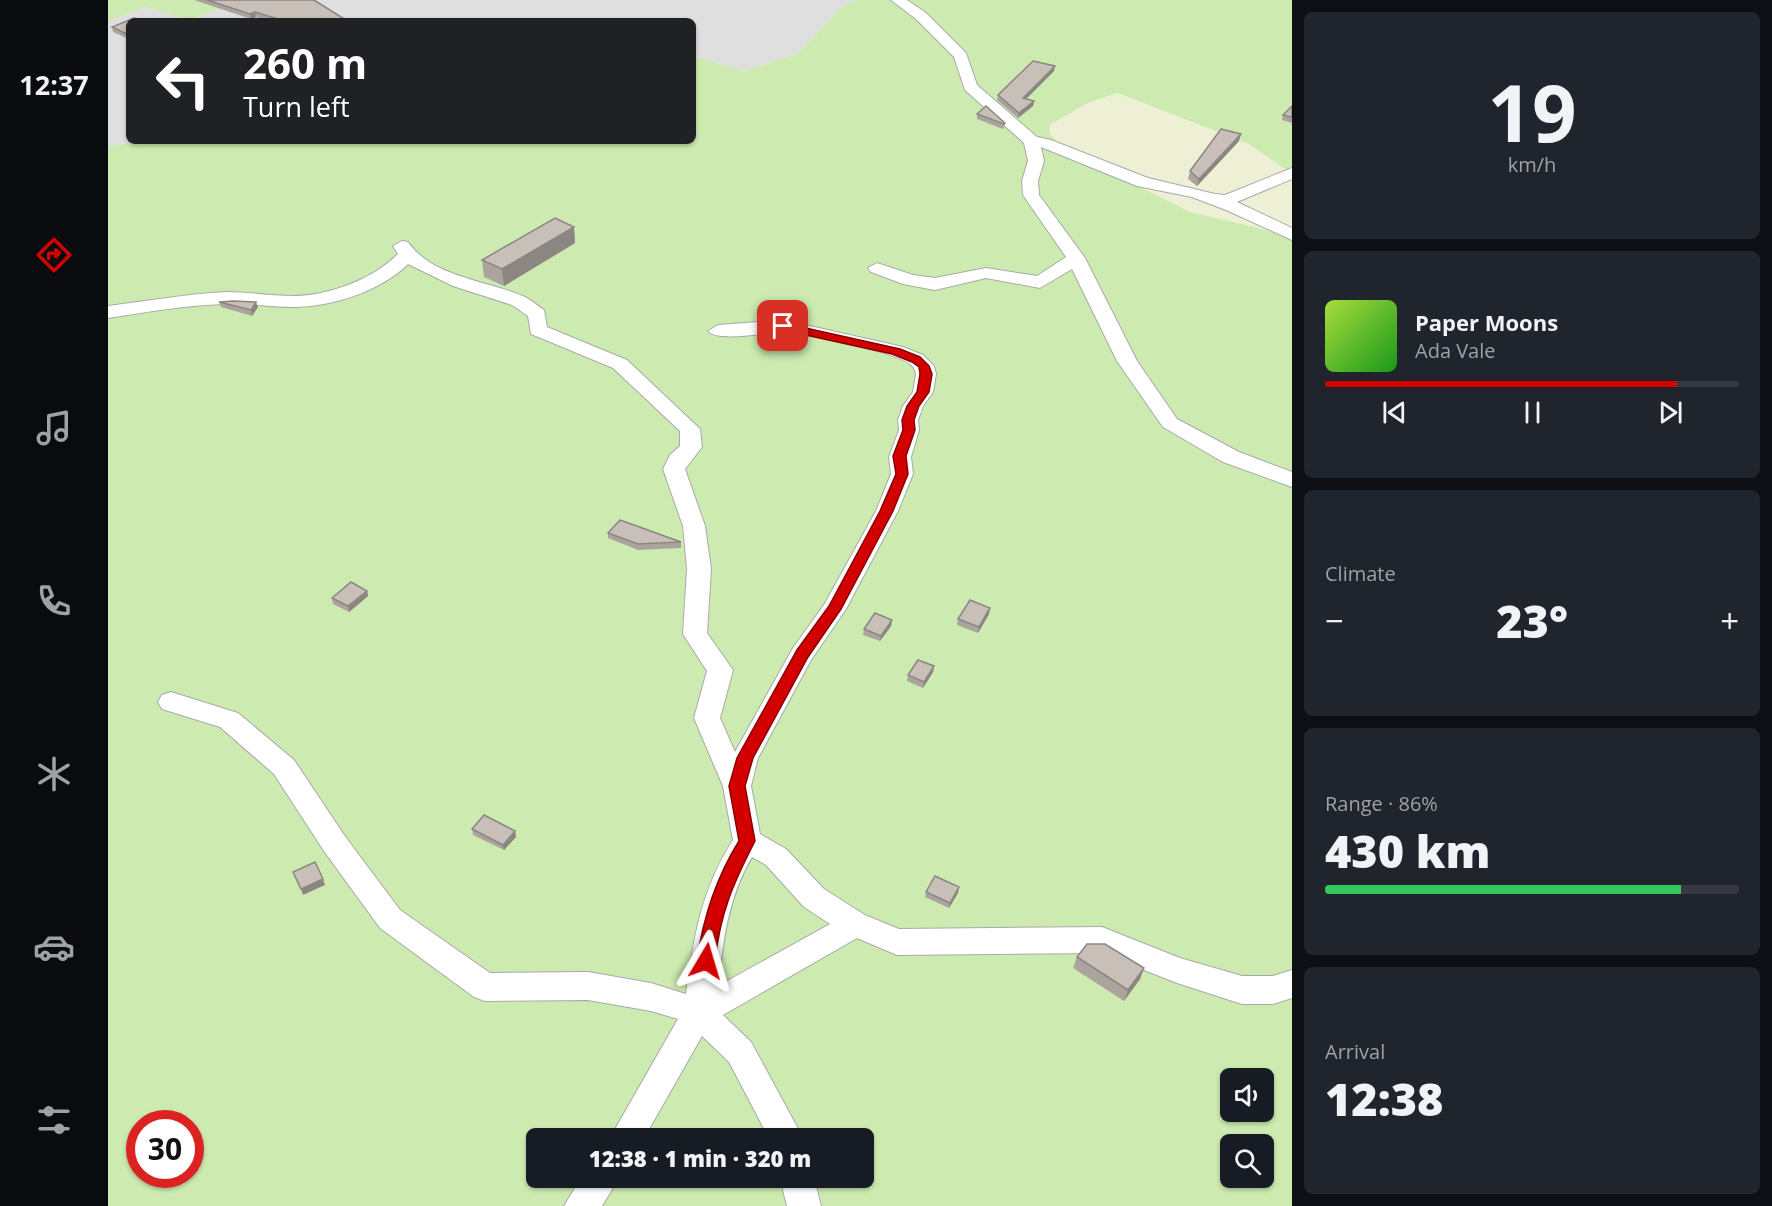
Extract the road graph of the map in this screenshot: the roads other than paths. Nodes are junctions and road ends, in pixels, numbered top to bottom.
1 (898, 0) edge
2 (1032, 141) junction
3 (1062, 150) junction
4 (1036, 161) junction
5 (1292, 173) edge
6 (1264, 186) junction
7 (1292, 194) edge
8 (1211, 199) junction
9 (1292, 235) edge
10 (1076, 258) junction
11 (877, 268) dead end
12 (108, 312) edge
13 (718, 331) dead end
14 (1292, 480) edge
15 (171, 702) dead end
16 (737, 786) junction
17 (747, 841) junction
18 (855, 924) junction
19 (1292, 984) edge
20 (699, 1012) junction
21 (632, 1128) edge
22 (781, 1128) edge
23 (594, 1188) edge
24 (800, 1188) edge
25 (581, 1206) edge
26 (804, 1206) edge

1 - 2 street
2 - 3 street
2 - 4 street
3 - 4 street
3 - 8 street
4 - 10 street
5 - 6 street
6 - 7 street
6 - 8 street
8 - 9 street
10 - 11 street
10 - 14 street
12 - 16 street
13 - 16 street
15 - 20 street
16 - 17 street
17 - 18 street
17 - 20 street
18 - 19 street
18 - 20 street
20 - 21 street
20 - 22 street
23 - 25 street
24 - 26 street

